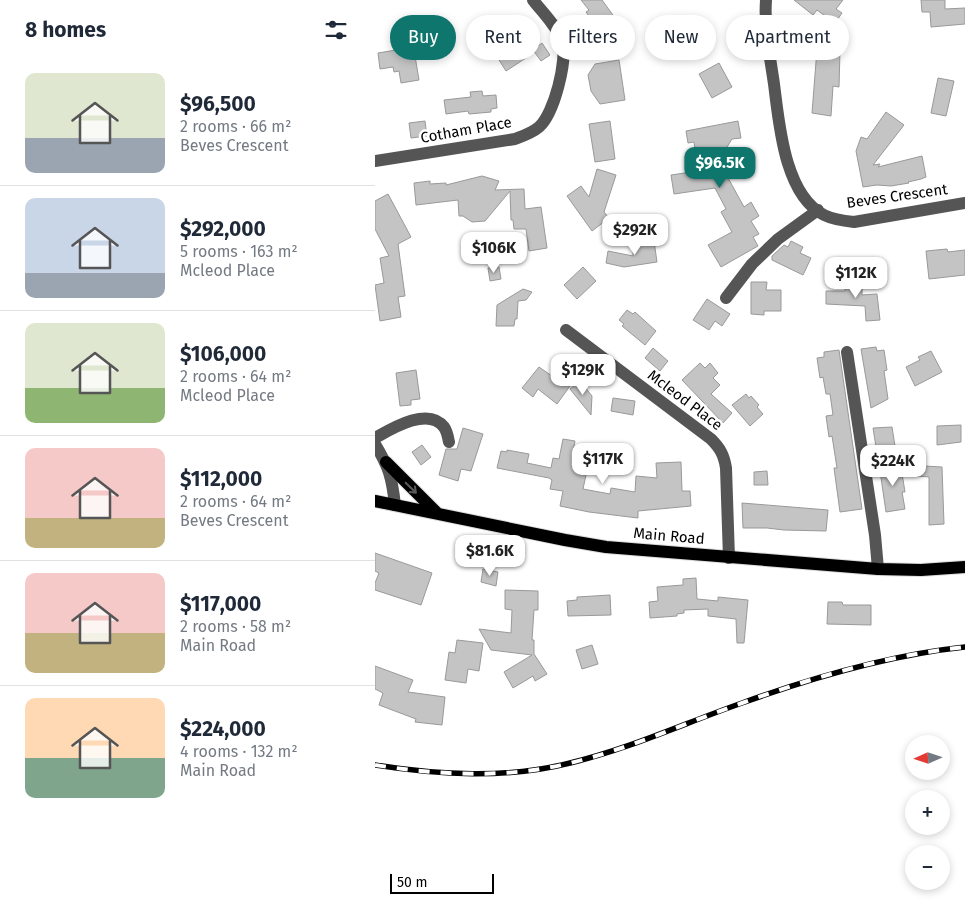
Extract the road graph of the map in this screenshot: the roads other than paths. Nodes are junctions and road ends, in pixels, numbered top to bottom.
1 (533, 0) edge
2 (766, 0) edge
3 (375, 161) edge
4 (965, 203) edge
5 (818, 210) junction
6 (726, 298) dead end
7 (566, 330) dead end
8 (847, 352) dead end
9 (375, 438) edge
10 (449, 442) dead end
11 (375, 444) edge
12 (386, 462) junction
13 (375, 501) edge
14 (395, 505) junction
15 (438, 514) junction
16 (729, 558) junction
17 (878, 568) junction
18 (965, 568) edge

1 - 3 street, Cotham Place
2 - 5 street, Beves Crescent
4 - 5 street, Beves Crescent
5 - 6 street
7 - 16 street, Mcleod Place
8 - 17 street
9 - 10 street
11 - 12 street
12 - 14 street
12 -> 15 main road
13 - 14 main road, Main Road
14 - 15 main road, Main Road
15 - 16 main road, Main Road
16 - 17 main road, Main Road
17 - 18 main road, Main Road

